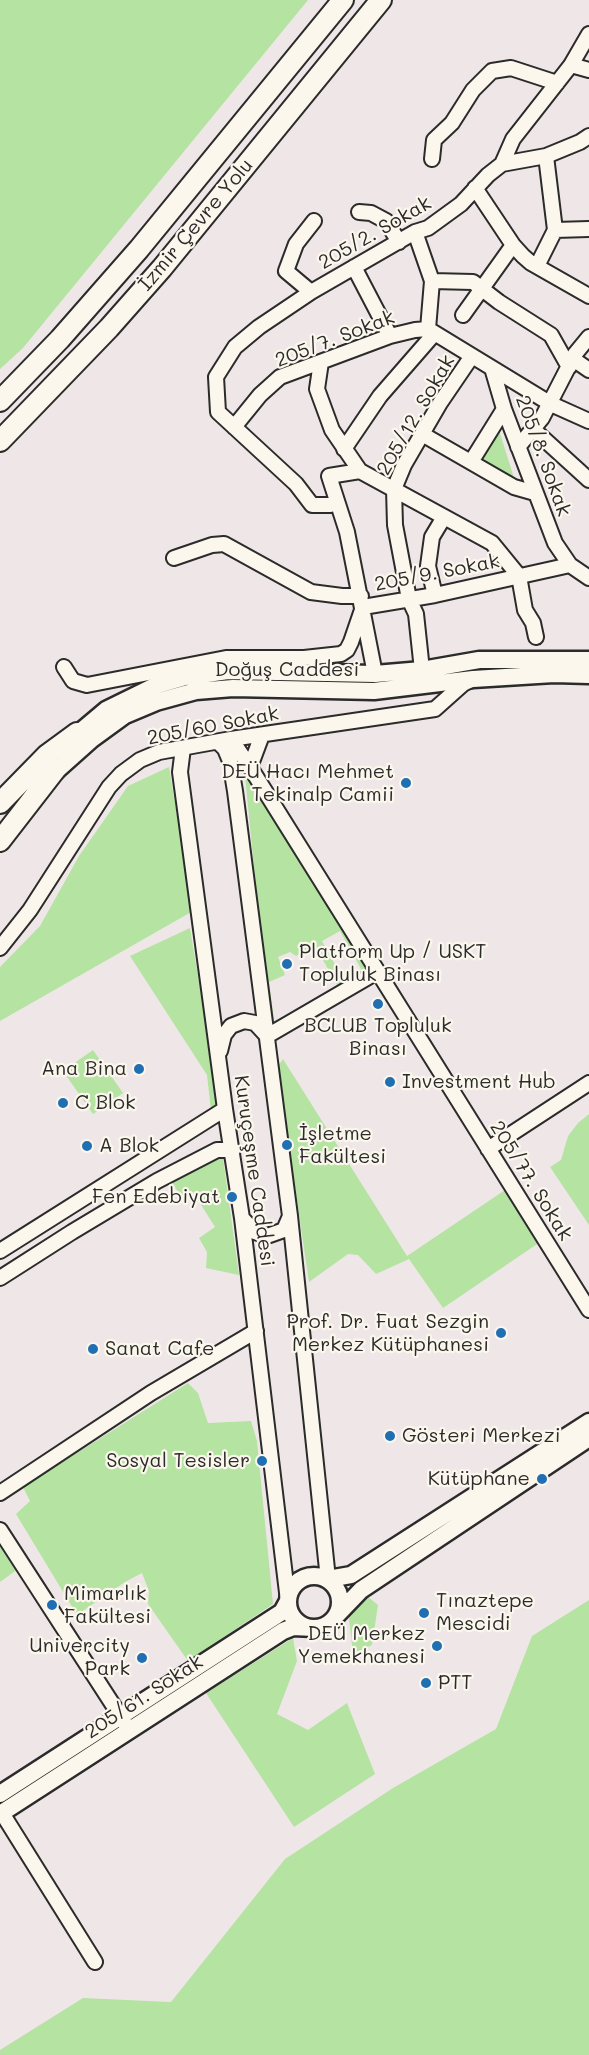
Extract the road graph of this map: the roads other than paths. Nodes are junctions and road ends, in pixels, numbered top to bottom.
1 (343, 0) edge
2 (381, 0) edge
3 (589, 34) edge
4 (571, 65) junction
5 (589, 70) edge
6 (557, 82) junction
7 (589, 136) edge
8 (546, 156) junction
9 (432, 159) dead end
10 (502, 164) junction
11 (475, 188) junction
12 (359, 212) dead end
13 (314, 221) dead end
14 (589, 229) edge
15 (555, 230) junction
16 (415, 232) junction
17 (399, 242) junction
18 (513, 245) junction
19 (537, 266) junction
20 (354, 267) junction
21 (432, 281) junction
22 (481, 290) junction
23 (310, 292) junction
24 (589, 296) edge
25 (463, 315) dead end
26 (109, 328) junction
27 (431, 332) junction
28 (390, 336) junction
29 (589, 337) edge
30 (472, 356) junction
31 (321, 362) junction
32 (571, 363) junction
33 (492, 368) junction
34 (589, 370) edge
35 (0, 400) edge
36 (551, 404) junction
37 (504, 409) junction
38 (589, 421) edge
39 (234, 427) junction
40 (534, 430) junction
41 (422, 434) junction
42 (0, 441) edge
43 (518, 447) junction
44 (344, 449) junction
45 (0, 456) edge
46 (471, 462) junction
47 (360, 471) junction
48 (589, 480) edge
49 (394, 489) junction
50 (535, 493) junction
51 (337, 503) junction
52 (444, 517) junction
53 (174, 558) dead end
54 (570, 565) junction
55 (519, 576) junction
56 (589, 578) edge
57 (435, 595) junction
58 (409, 599) junction
59 (362, 601) junction
60 (536, 637) dead end
61 (589, 660) edge
62 (64, 667) dead end
63 (422, 670) junction
64 (375, 674) junction
65 (589, 675) edge
66 (473, 680) junction
67 (436, 683) junction
68 (451, 695) junction
69 (76, 733) junction
70 (262, 735) junction
71 (225, 740) junction
72 (183, 748) junction
73 (250, 766) junction
74 (55, 770) junction
75 (0, 803) edge
76 (0, 815) edge
77 (0, 832) edge
78 (0, 841) edge
79 (0, 948) edge
80 (377, 972) junction
81 (267, 1036) junction
82 (218, 1055) junction
83 (589, 1083) edge
84 (225, 1108) junction
85 (488, 1149) junction
86 (233, 1150) junction
87 (290, 1216) junction
88 (242, 1218) junction
89 (0, 1251) edge
90 (0, 1278) edge
91 (589, 1310) edge
92 (256, 1330) junction
93 (589, 1422) edge
94 (589, 1438) edge
95 (0, 1493) edge
96 (0, 1530) edge
97 (328, 1579) junction
98 (288, 1601) junction
99 (336, 1616) junction
100 (314, 1628) junction
101 (125, 1724) junction
102 (0, 1794) edge
103 (1, 1813) edge
104 (95, 1962) dead end

1 - 35 highway, İzmir Çevre Yolu
2 - 26 highway, İzmir Çevre Yolu
3 - 4 street
4 - 5 street
4 - 6 street
6 - 9 street
6 - 10 street
7 - 8 street
8 - 10 street
8 - 15 street
10 - 11 street, 205/2. Sokak
11 - 16 street, 205/2. Sokak
11 - 18 street
12 - 17 street
13 - 23 street
14 - 15 street
15 - 19 street
16 - 17 street, 205/2. Sokak
16 - 21 street
17 - 20 street, 205/2. Sokak
18 - 19 street
18 - 22 street
19 - 24 street
20 - 23 street, 205/2. Sokak
20 - 28 street
21 - 22 street
21 - 27 street
22 - 25 street
22 - 32 street
23 - 39 street, 205/2. Sokak
26 - 42 highway, İzmir Çevre Yolu
26 - 45 highway
27 - 28 street, 205/7. Sokak
27 - 30 street
27 - 44 street
28 - 31 street, 205/7. Sokak
29 - 32 street
30 - 33 street
30 - 41 street, 205/12. Sokak
31 - 39 street, 205/7. Sokak
31 - 44 street
32 - 34 street
32 - 36 street
33 - 36 street
33 - 37 street, 205/8. Sokak
36 - 38 street
36 - 40 street
37 - 43 street, 205/8. Sokak
37 - 46 street
39 - 51 street, 205/2. Sokak
40 - 43 street
40 - 48 street
41 - 46 street
41 - 49 street, 205/12. Sokak
43 - 50 street, 205/8. Sokak
44 - 47 street
46 - 50 street
47 - 49 street
47 - 51 street, 205/12. Sokak
49 - 52 street
49 - 58 street, 205/12. Sokak
50 - 54 street, 205/8. Sokak
51 - 59 street, 205/12. Sokak
52 - 55 street
52 - 57 street
53 - 59 street
54 - 55 street, 205/9. Sokak
54 - 56 street, 205/8. Sokak
55 - 57 street, 205/9. Sokak
55 - 60 street
57 - 58 street, 205/9. Sokak
58 - 59 street, 205/9. Sokak
58 - 63 street, 205/12. Sokak
59 - 62 street, 205/9. Sokak
59 - 64 street, 205/12. Sokak
61 - 63 main road, Doğuş Caddesi
63 - 64 main road, Doğuş Caddesi
64 - 69 main road, Doğuş Caddesi
65 - 66 main road, Doğuş Caddesi
66 - 67 main road, Doğuş Caddesi
66 - 68 street, 205/60 Sokak
67 - 68 street
67 - 74 main road, Doğuş Caddesi
68 - 70 street, 205/60 Sokak
69 - 75 highway
69 - 76 main road, Doğuş Caddesi
70 - 71 street, 205/60 Sokak
70 - 73 street
71 - 72 street, 205/60 Sokak
71 - 73 street, 205/77. Sokak
71 - 81 street, Kuruçeşme Caddesi
72 - 79 street, 205/60 Sokak
72 - 82 street, Kuruçeşme Caddesi
73 - 80 street, 205/77. Sokak
74 - 77 main road, Doğuş Caddesi
74 - 78 highway
80 - 81 street
80 - 85 street, 205/77. Sokak
81 - 82 street
81 - 87 street, Kuruçeşme Caddesi
82 - 84 street, Kuruçeşme Caddesi
83 - 85 street
84 - 86 street, Kuruçeşme Caddesi
84 - 89 street
85 - 91 street, 205/77. Sokak
86 - 88 street, Kuruçeşme Caddesi
86 - 90 street
87 - 88 street
87 - 97 street, Kuruçeşme Caddesi
88 - 92 street, Kuruçeşme Caddesi
92 - 95 street
92 - 98 street, Kuruçeşme Caddesi
93 - 97 main road
94 - 99 main road
96 - 101 street
97 - 98 main road
97 - 99 main road
98 - 100 main road
98 - 101 main road, 205/61. Sokak
99 - 100 main road
100 - 101 main road, 205/61. Sokak
101 - 102 main road, 205/61. Sokak
101 - 103 main road, 205/61. Sokak
103 - 104 street

